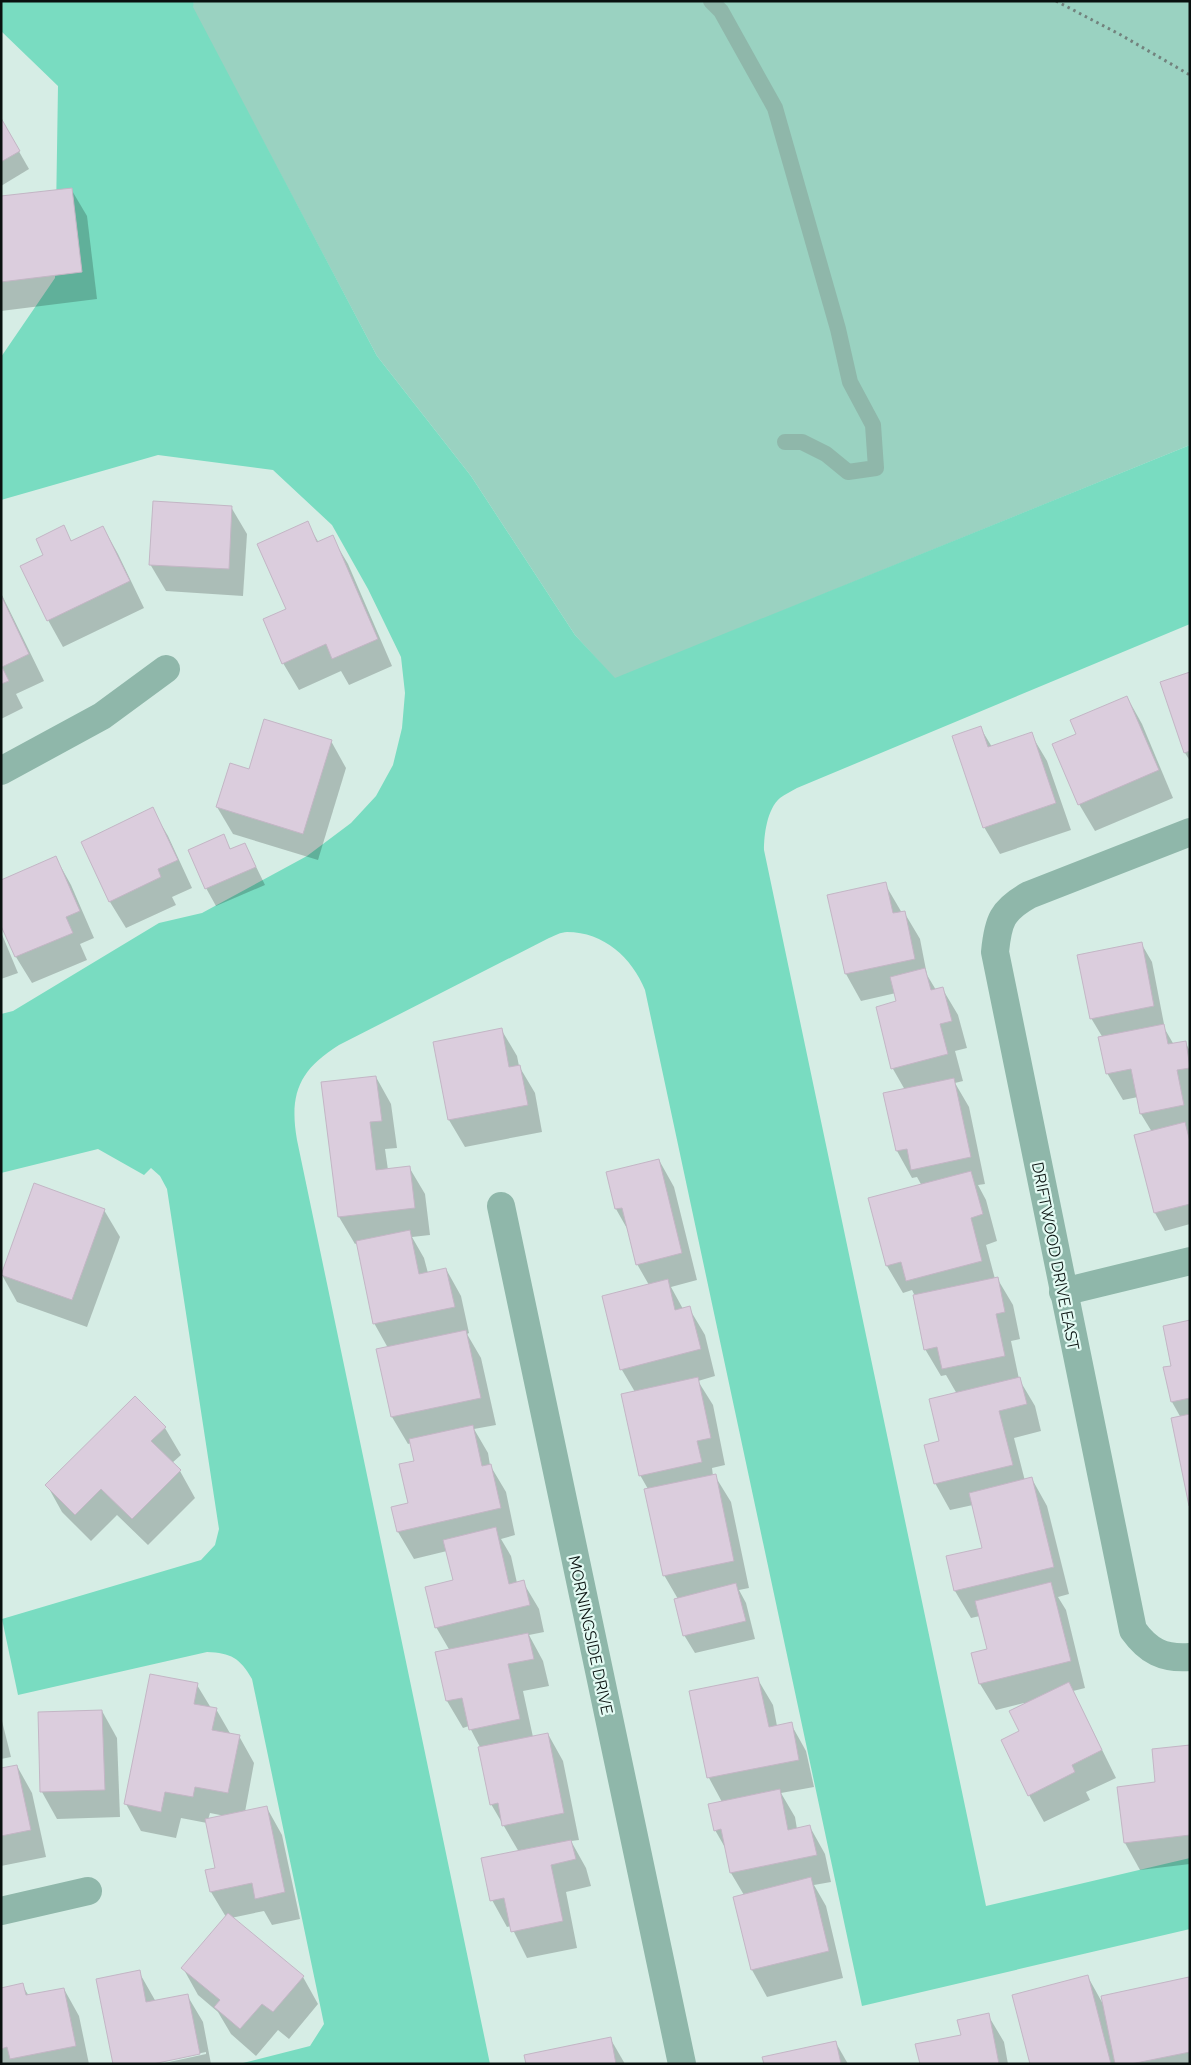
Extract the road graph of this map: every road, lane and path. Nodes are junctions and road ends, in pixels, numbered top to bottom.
1 (711, 1) edge
2 (1056, 1) edge
3 (1190, 75) edge
4 (785, 442) dead end
5 (166, 669) dead end
6 (1, 771) edge
7 (1190, 832) edge
8 (501, 1206) dead end
9 (1190, 1261) edge
10 (1063, 1292) junction
11 (1190, 1657) edge
12 (88, 1891) dead end
13 (1, 1911) edge
14 (682, 2064) edge

1 - 4 lane
2 - 3 path
5 - 6 street
7 - 10 street, DRIFTWOOD DRIVE EAST
8 - 14 street, MORNINGSIDE DRIVE
9 - 10 street
10 - 11 street, DRIFTWOOD DRIVE EAST
12 - 13 street

